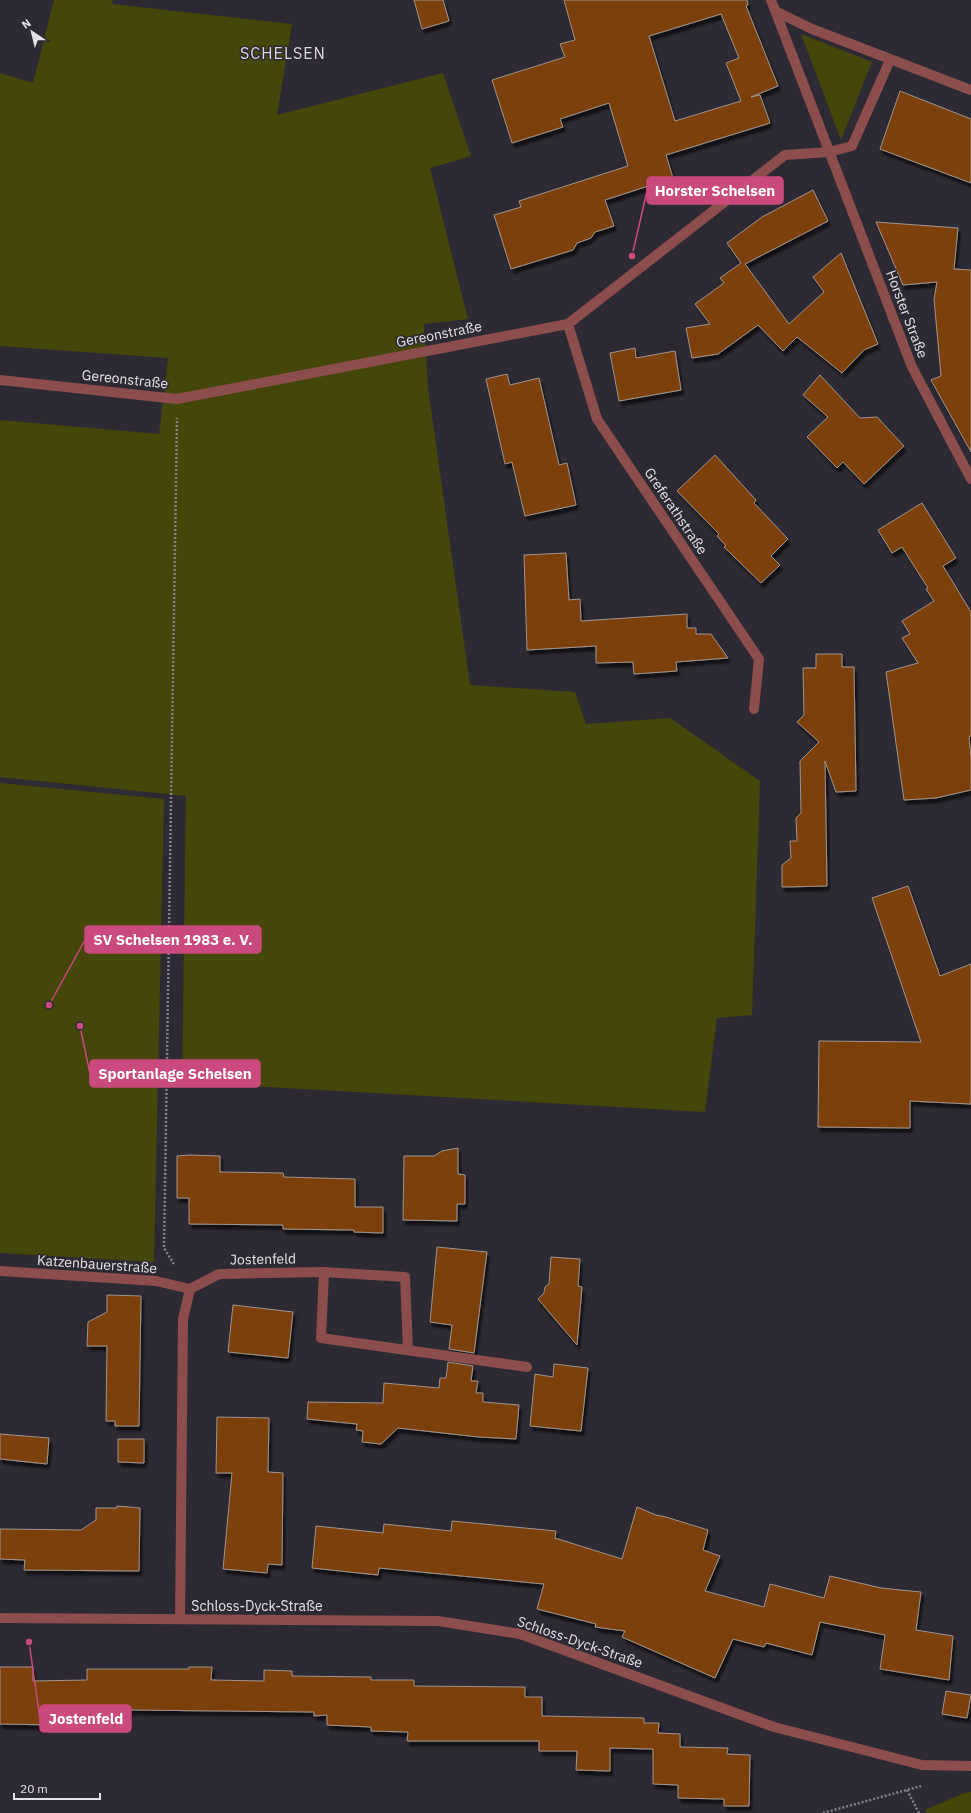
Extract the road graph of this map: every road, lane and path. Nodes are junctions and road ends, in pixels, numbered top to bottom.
1 (771, 0) edge
2 (777, 12) junction
3 (890, 60) junction
4 (971, 90) edge
5 (830, 152) junction
6 (568, 324) junction
7 (0, 380) edge
8 (177, 399) junction
9 (971, 480) edge
10 (754, 709) dead end
11 (0, 1271) edge
12 (324, 1272) junction
13 (190, 1289) junction
14 (408, 1350) junction
15 (528, 1367) dead end
16 (0, 1618) edge
17 (180, 1619) junction
18 (971, 1766) edge
19 (928, 1785) dead end
20 (907, 1790) junction
21 (824, 1813) edge
22 (919, 1813) edge

1 - 2 street, Horster Straße
2 - 3 street
2 - 5 street, Horster Straße
3 - 4 street
3 - 5 street
5 - 6 street, Gereonstraße
5 - 9 street, Horster Straße
6 - 8 street, Gereonstraße
6 - 10 street, Greferathstraße
7 - 8 street, Gereonstraße
8 - 13 path
11 - 13 street, Katzenbauerstraße
12 - 13 street, Jostenfeld
12 - 14 street
12 - 14 street, Jostenfeld
13 - 17 street
14 - 15 street
16 - 17 street, Schloss-Dyck-Straße
17 - 18 street, Schloss-Dyck-Straße
19 - 20 path
20 - 21 path
20 - 22 path

